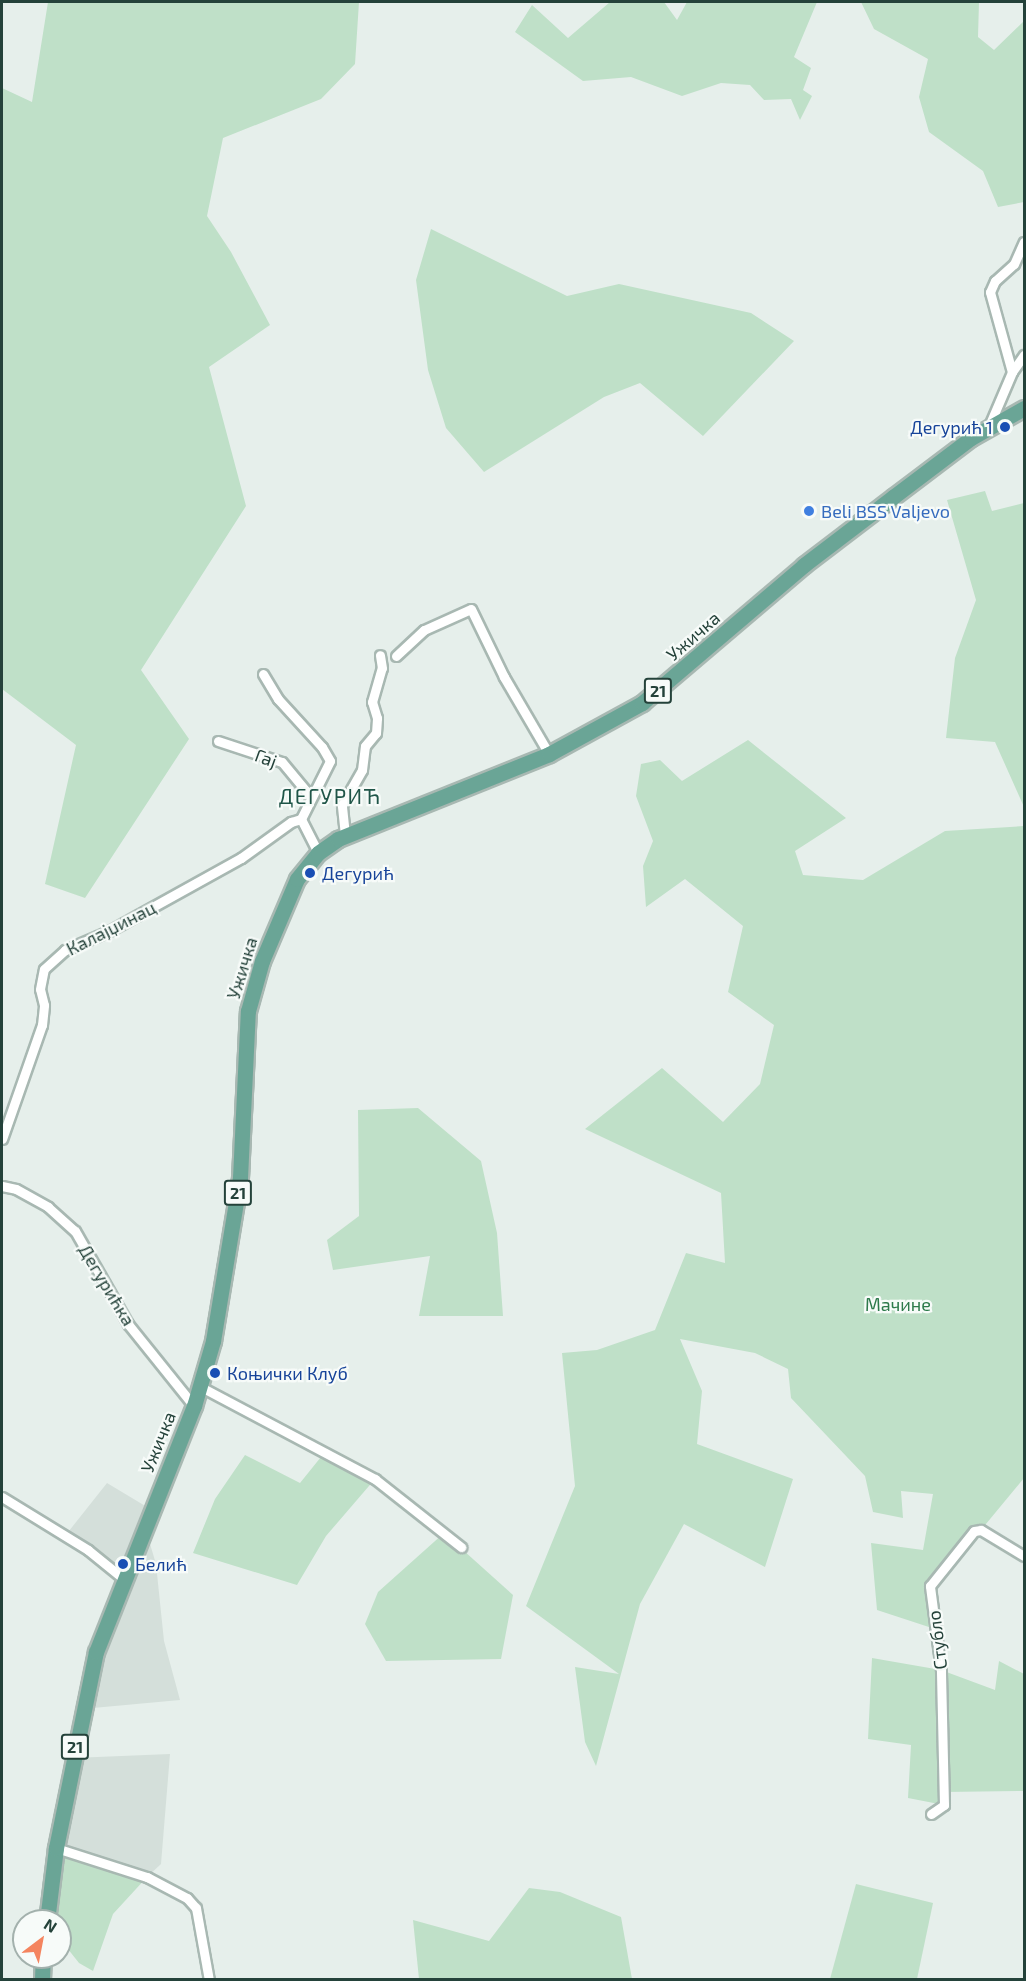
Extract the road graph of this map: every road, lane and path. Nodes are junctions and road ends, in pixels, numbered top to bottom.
1 (1024, 242) edge
2 (1024, 355) edge
3 (1012, 372) junction
4 (1024, 408) edge
5 (990, 426) junction
6 (380, 655) dead end
7 (396, 656) dead end
8 (263, 674) dead end
9 (218, 741) dead end
10 (549, 754) junction
11 (311, 797) junction
12 (301, 819) junction
13 (345, 835) junction
14 (318, 853) junction
15 (2, 1139) edge
16 (2, 1186) edge
17 (201, 1387) junction
18 (194, 1406) junction
19 (2, 1497) edge
20 (461, 1547) dead end
21 (1024, 1556) edge
22 (124, 1579) junction
23 (931, 1814) dead end
24 (56, 1848) junction
25 (48, 1909) edge
26 (209, 1980) edge

1 - 3 street
2 - 3 street
3 - 5 street
4 - 5 main road, Ужичка / 21
5 - 10 main road, Ужичка / 21
6 - 13 street
7 - 10 street
8 - 11 street
9 - 11 street, Гај
10 - 13 main road, Ужичка / 21
11 - 12 street
12 - 14 street
12 - 15 street, Калајџинац
13 - 14 main road, Ужичка / 21
14 - 17 main road, Ужичка / 21
16 - 18 street, Дегурићка
17 - 18 main road, Ужичка / 21
17 - 20 street
18 - 22 main road, Ужичка / 21
19 - 22 street
21 - 23 street, Стубло
22 - 24 main road, Ужичка / 21
24 - 25 main road, Ужичка / 21
24 - 26 street

